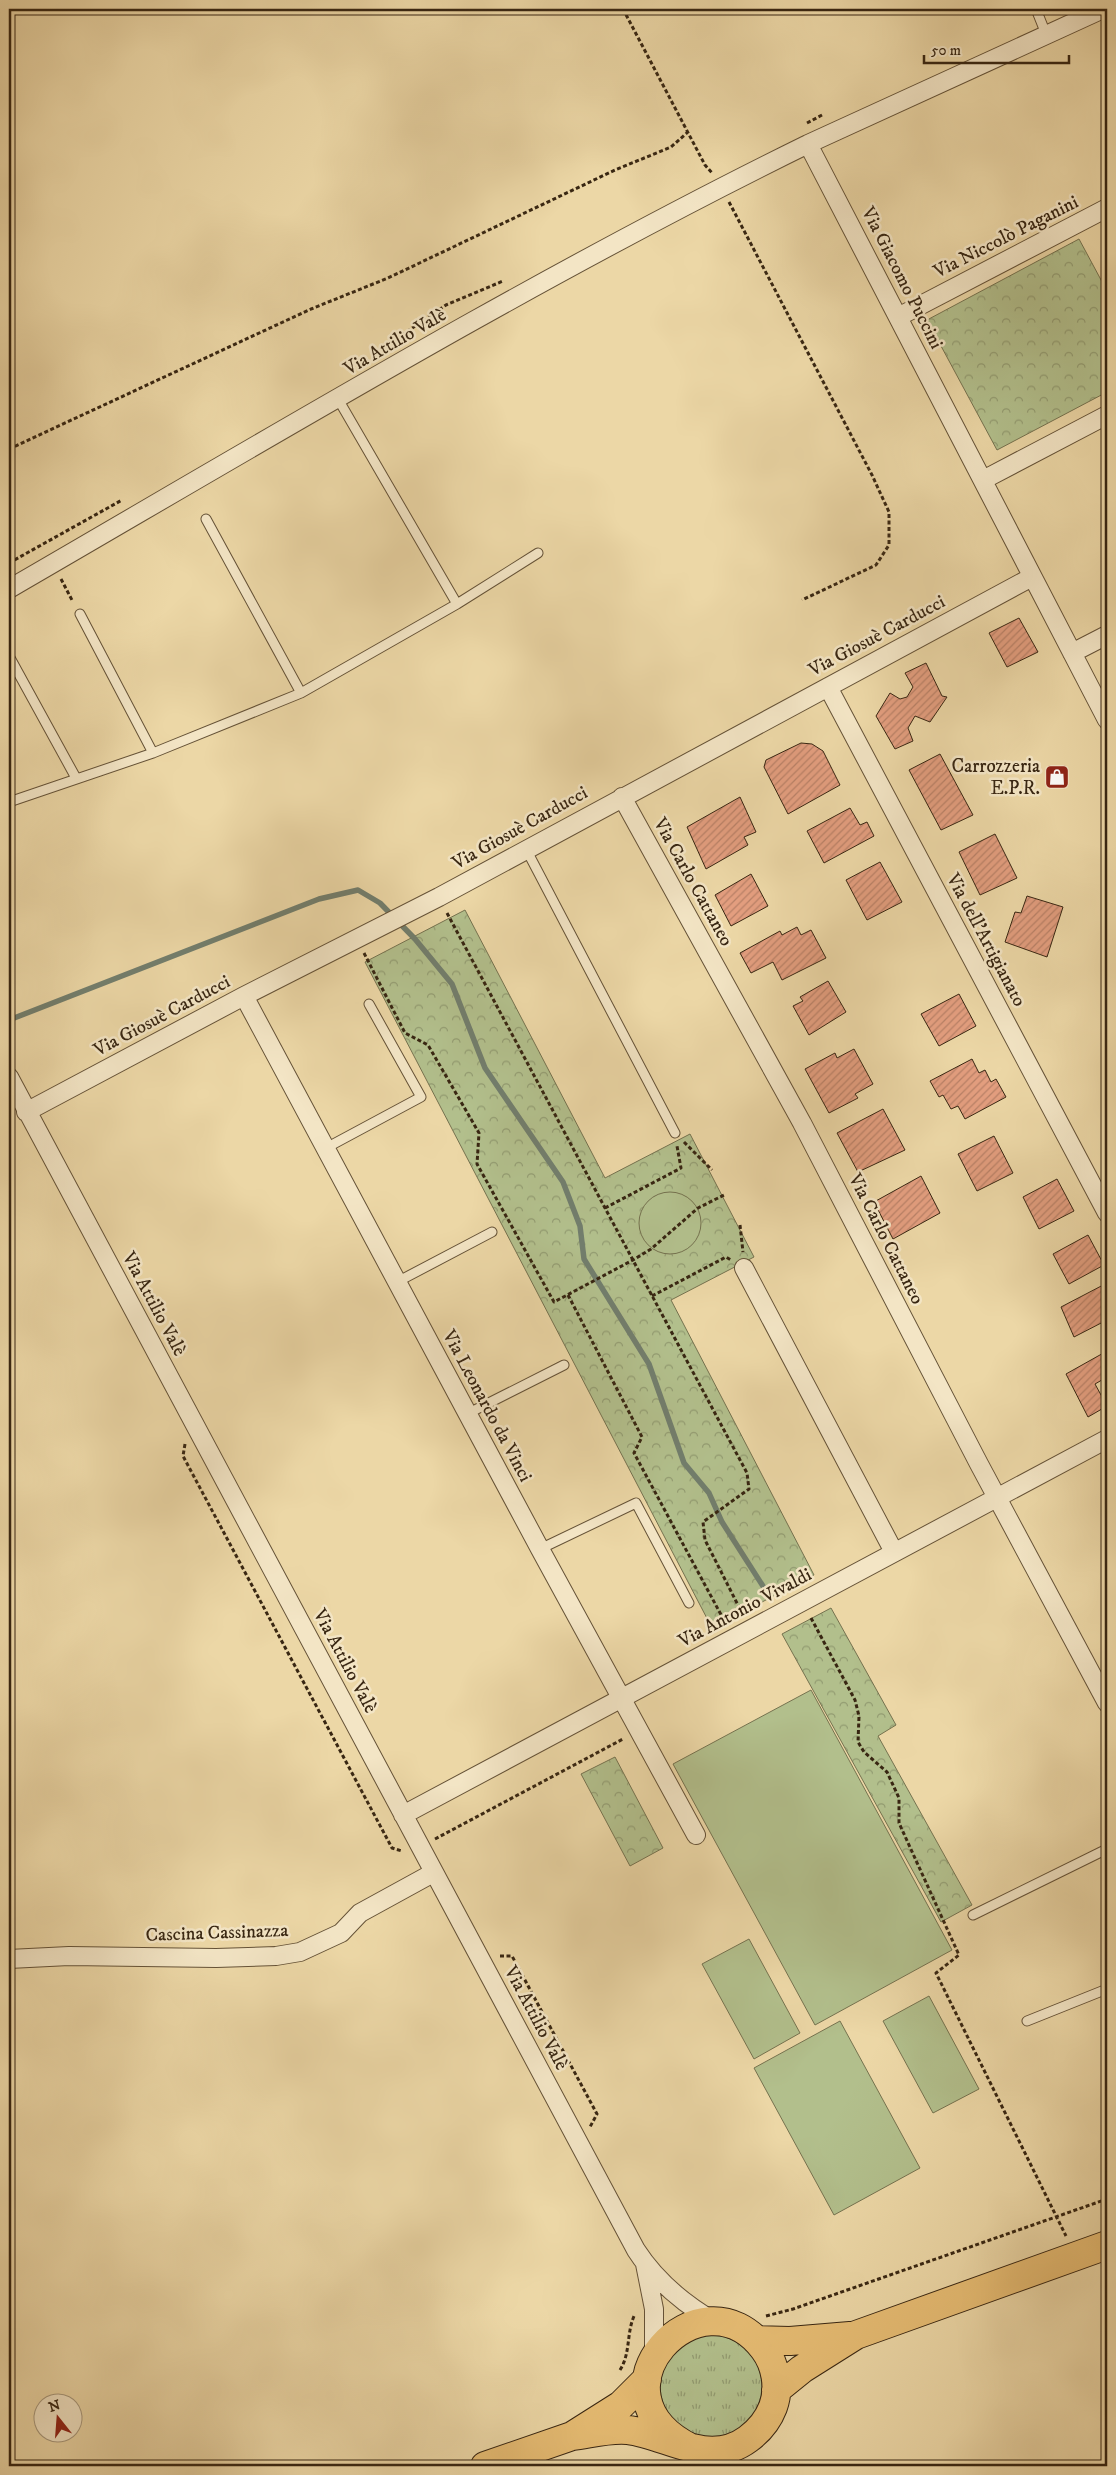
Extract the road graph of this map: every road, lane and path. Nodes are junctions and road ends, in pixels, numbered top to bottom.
1 (623, 9) edge
2 (1036, 9) edge
3 (1103, 9) edge
4 (1046, 34) junction
5 (688, 132) junction
6 (808, 144) junction
7 (712, 172) dead end
8 (721, 187) junction
9 (1107, 208) edge
10 (898, 317) junction
11 (338, 399) junction
12 (1107, 415) edge
13 (9, 449) edge
14 (983, 480) junction
15 (206, 519) dead end
16 (538, 553) dead end
17 (52, 564) junction
18 (1032, 577) junction
19 (9, 589) edge
20 (802, 600) dead end
21 (457, 604) junction
22 (80, 614) joint
23 (1107, 635) edge
24 (1072, 653) junction
25 (9, 656) edge
26 (828, 688) junction
27 (302, 693) junction
28 (1107, 720) edge
29 (153, 753) junction
30 (76, 778) junction
31 (622, 797) junction
32 (9, 802) edge
33 (526, 849) junction
34 (439, 897) junction
35 (356, 940) junction
36 (244, 996) junction
37 (369, 1004) dead end
38 (9, 1078) edge
39 (26, 1112) junction
40 (675, 1133) junction
41 (326, 1148) junction
42 (712, 1170) dead end
43 (724, 1194) dead end
44 (605, 1208) junction
45 (1107, 1212) edge
46 (740, 1225) dead end
47 (492, 1232) dead end
48 (633, 1260) junction
49 (744, 1268) junction
50 (397, 1282) junction
51 (568, 1295) junction
52 (652, 1296) junction
53 (564, 1365) dead end
54 (468, 1414) junction
55 (180, 1435) dead end
56 (1107, 1438) edge
57 (997, 1497) junction
58 (540, 1549) junction
59 (894, 1552) junction
60 (802, 1602) junction
61 (689, 1603) dead end
62 (751, 1630) junction
63 (734, 1638) junction
64 (621, 1699) junction
65 (1107, 1703) edge
66 (638, 1731) junction
67 (403, 1815) junction
68 (696, 1835) dead end
69 (427, 1844) junction
70 (438, 1848) dead end
71 (1107, 1850) edge
72 (433, 1872) junction
73 (973, 1916) dead end
74 (494, 1955) dead end
75 (9, 1959) edge
76 (1107, 1989) edge
77 (1027, 2020) dead end
78 (589, 2129) dead end
79 (1107, 2199) edge
80 (1057, 2217) junction
81 (1107, 2245) edge
82 (1076, 2256) junction
83 (645, 2264) junction
84 (715, 2322) junction
85 (760, 2328) junction
86 (856, 2335) junction
87 (651, 2368) junction
88 (776, 2390) junction
89 (572, 2436) junction
90 (691, 2448) junction
91 (485, 2466) edge

1 - 5 path
2 - 4 lane
3 - 4 street
4 - 6 street
5 - 7 path
5 - 13 path
6 - 8 street, Via Attilio Valè
6 - 10 street, Via Giacomo Puccini
8 - 11 street, Via Attilio Valè
8 - 20 path
9 - 10 street, Via Niccolò Paganini
10 - 14 street, Via Giacomo Puccini
11 - 17 street, Via Attilio Valè
11 - 21 lane
12 - 14 street
14 - 18 street, Via Giacomo Puccini
15 - 27 lane
16 - 21 lane
17 - 19 street, Via Attilio Valè
17 - 22 path
18 - 24 street, Via Giacomo Puccini
18 - 26 street, Via Giosuè Carducci
21 - 27 lane
22 - 29 lane
23 - 24 street
24 - 28 street, Via Giacomo Puccini
25 - 30 lane
26 - 31 street, Via Giosuè Carducci
26 - 45 street, Via dell'Artigianato
27 - 29 lane
29 - 30 lane
30 - 32 lane
31 - 33 street, Via Giosuè Carducci
31 - 57 street, Via Carlo Cattaneo
33 - 34 street, Via Giosuè Carducci
33 - 40 lane
34 - 35 street, Via Giosuè Carducci
34 - 44 path
35 - 36 street, Via Giosuè Carducci
35 - 51 path
36 - 39 street, Via Giosuè Carducci
36 - 41 street, Via Leonardo da Vinci
37 - 41 lane
38 - 39 street, Via Attilio Valè
39 - 67 street, Via Attilio Valè
40 - 42 path
40 - 44 path
41 - 50 street, Via Leonardo da Vinci
43 - 48 path
44 - 48 path
46 - 49 path
47 - 50 lane
48 - 51 path
48 - 52 path
49 - 52 path
49 - 59 street
50 - 54 street, Via Leonardo da Vinci
51 - 63 path
52 - 62 path
53 - 54 lane
54 - 58 street, Via Leonardo da Vinci
55 - 69 path
56 - 57 street, Via Antonio Vivaldi
57 - 59 street, Via Antonio Vivaldi
57 - 65 street, Via Carlo Cattaneo
58 - 61 lane
58 - 64 street, Via Leonardo da Vinci
59 - 60 street, Via Antonio Vivaldi
60 - 62 street, Via Antonio Vivaldi
60 - 80 path
62 - 63 street, Via Antonio Vivaldi
63 - 64 street, Via Antonio Vivaldi
64 - 66 street, Via Leonardo da Vinci
64 - 67 street, Via Antonio Vivaldi
66 - 68 street, Via Leonardo da Vinci
66 - 69 path
67 - 69 street, Via Attilio Valè
69 - 70 path
69 - 72 street, Via Attilio Valè
71 - 73 lane
72 - 75 street, Cascina Cassinazza
72 - 83 street, Via Attilio Valè
74 - 78 path
76 - 77 lane
79 - 80 path
80 - 82 path
80 - 85 path
81 - 82 main road
82 - 86 main road
83 - 84 street, Via Attilio Valè
83 - 87 street, Via Attilio Valè
84 - 85 main road
84 - 87 main road
85 - 86 main road
85 - 88 main road
86 - 88 main road
87 - 89 main road
87 - 90 main road
88 - 90 main road
89 - 90 main road
89 - 91 main road

